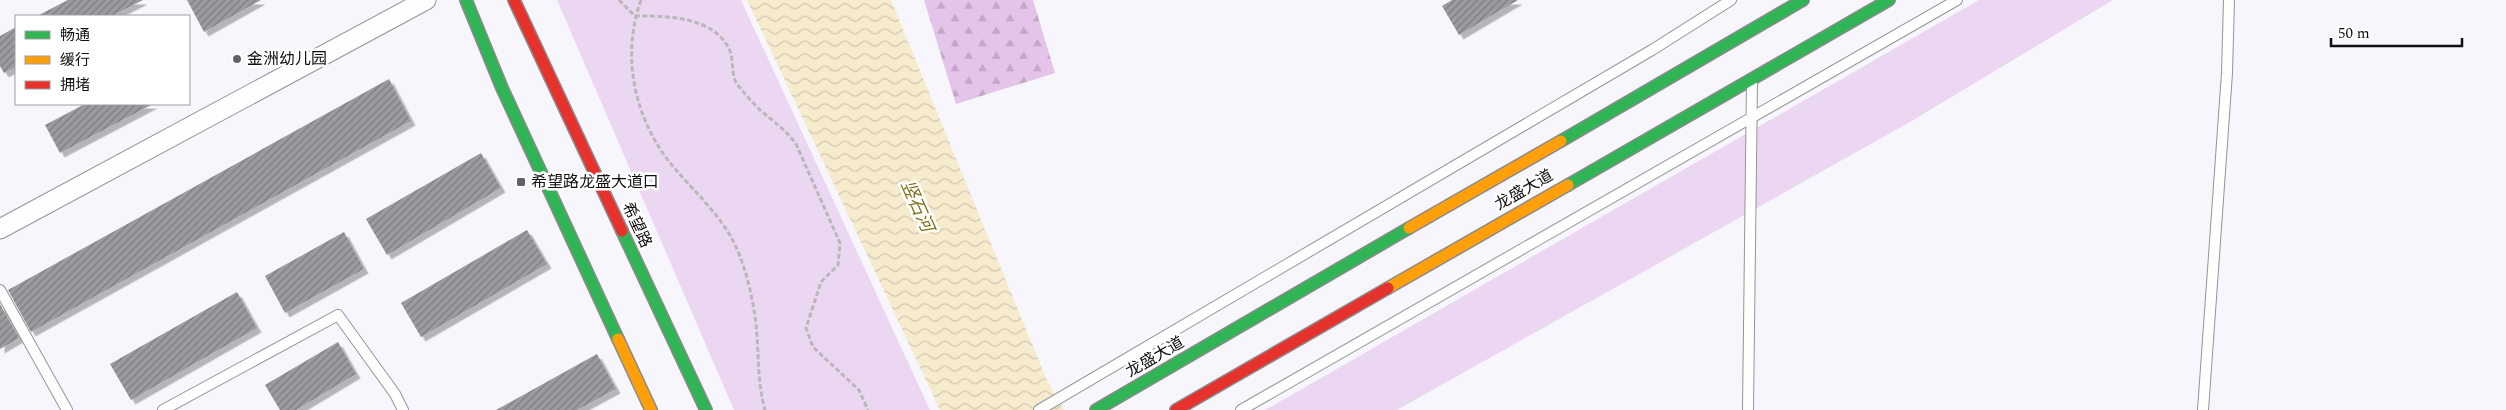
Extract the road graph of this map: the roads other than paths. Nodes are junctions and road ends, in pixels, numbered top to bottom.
1 (426, 0) edge
2 (466, 0) edge
3 (514, 0) edge
4 (1731, 0) edge
5 (1802, 0) edge
6 (1889, 0) edge
7 (1957, 0) edge
8 (2229, 0) edge
9 (1752, 78) junction
10 (0, 229) edge
11 (0, 290) edge
12 (67, 410) edge
13 (163, 410) edge
14 (403, 410) edge
15 (651, 410) edge
16 (706, 410) edge
17 (1039, 410) edge
18 (1096, 410) edge
19 (1176, 410) edge
20 (1241, 410) edge
21 (1748, 410) edge
22 (2203, 410) edge

1 - 10 street
2 - 15 main road
3 - 16 main road, 希望路
4 - 17 lane
5 - 18 main road, 龙盛大道
6 - 9 main road, 龙盛大道
7 - 20 lane
8 - 22 lane
9 - 19 main road, 龙盛大道
9 - 21 lane
11 - 12 lane
13 - 14 lane

